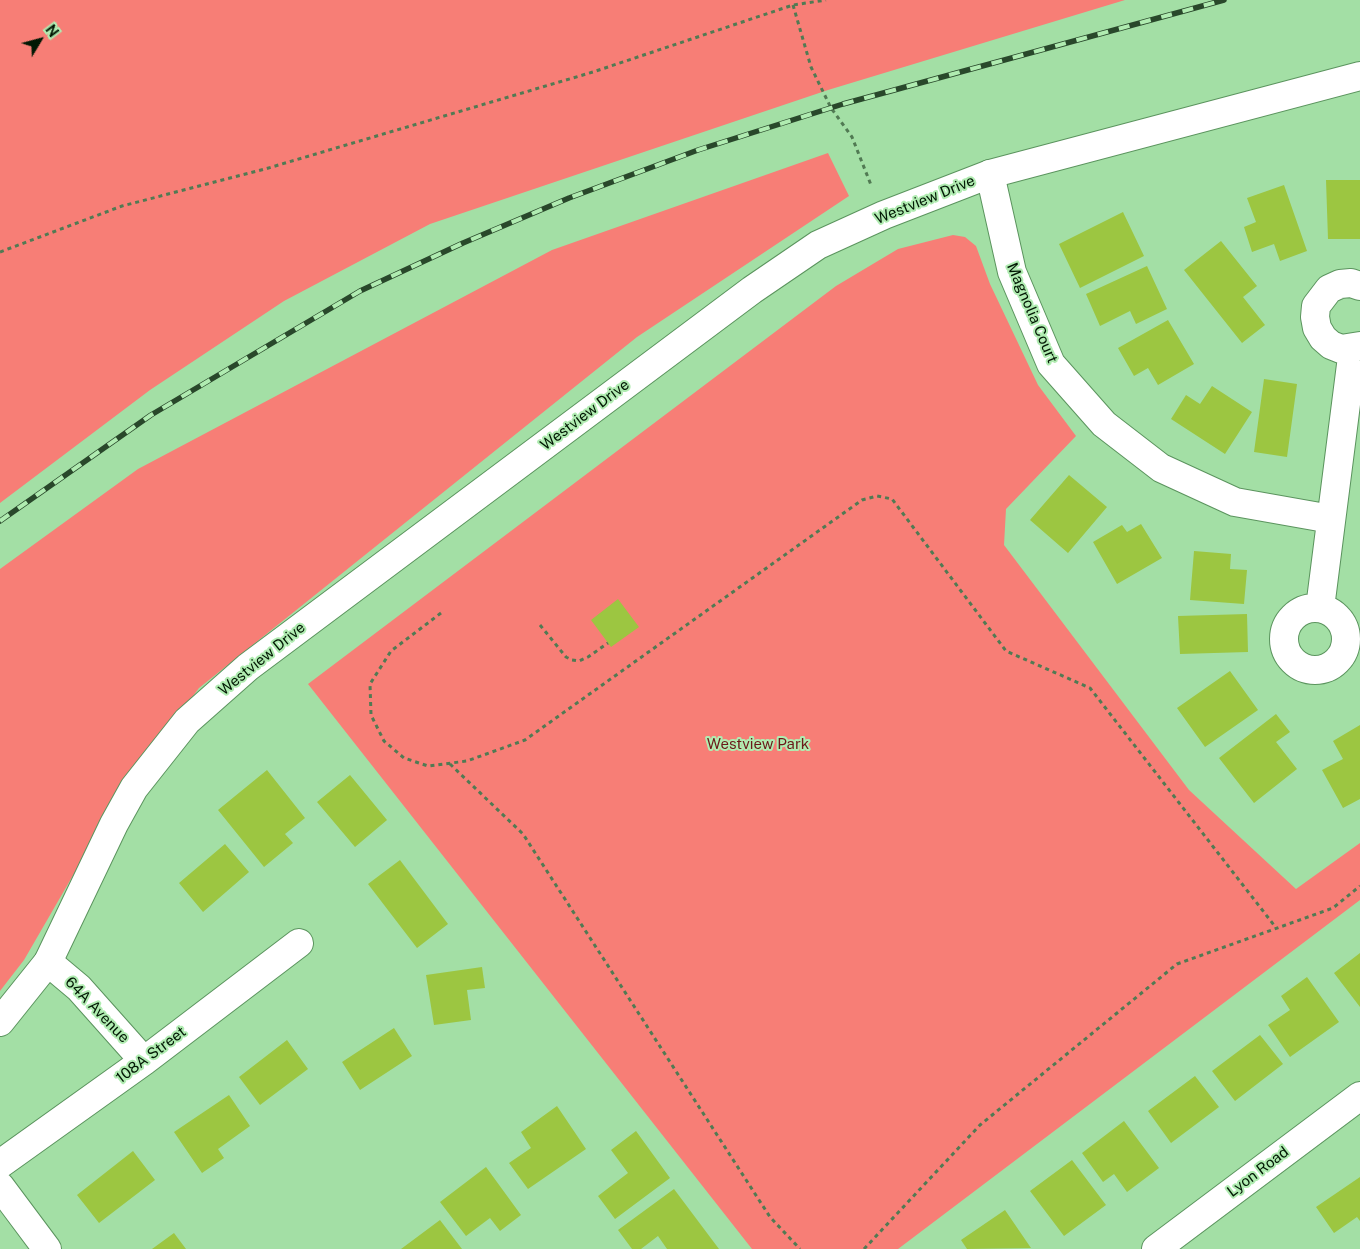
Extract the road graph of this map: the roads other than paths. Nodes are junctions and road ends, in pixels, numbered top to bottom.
1 (1360, 76) edge
2 (990, 174) junction
3 (1360, 286) edge
4 (1356, 348) edge
5 (1331, 519) junction
6 (1320, 608) dead end
7 (299, 943) dead end
8 (48, 962) junction
9 (0, 1022) edge
10 (144, 1061) junction
11 (1360, 1096) edge
12 (0, 1164) edge
13 (0, 1186) edge
14 (47, 1249) edge
15 (1156, 1249) edge

1 - 2 street, Westview Drive
2 - 5 street, Magnolia Court
2 - 8 street, Westview Drive
3 - 4 street
4 - 5 street
5 - 6 street
7 - 10 street, 108A Street
8 - 9 street, Westview Drive
8 - 10 street, 64A Avenue
10 - 12 street, 108A Street
11 - 15 street, Lyon Road
13 - 14 street

